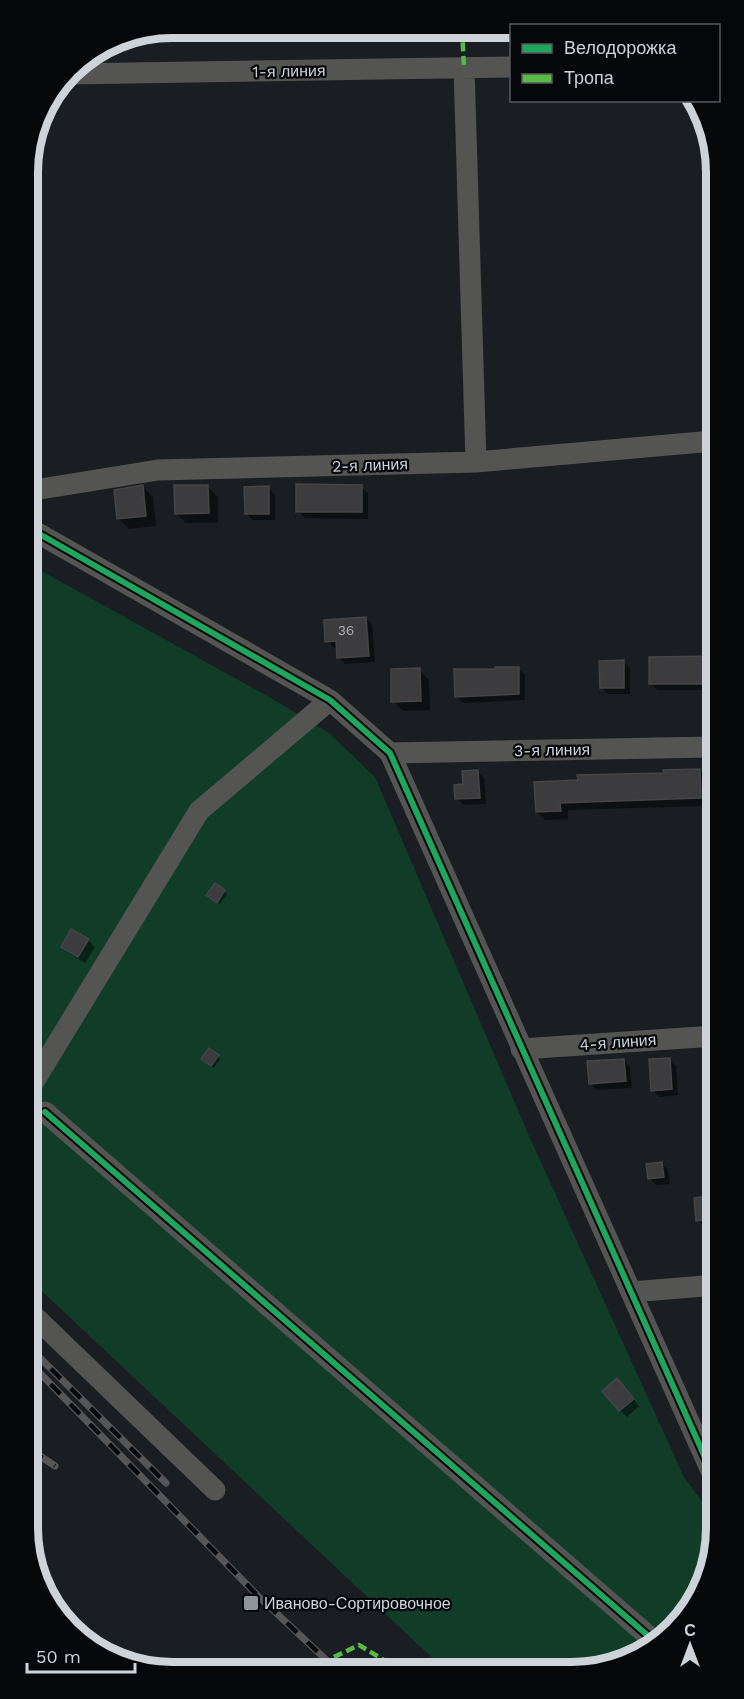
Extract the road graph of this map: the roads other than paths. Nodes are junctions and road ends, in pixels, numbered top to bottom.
1 (510, 67) edge
2 (464, 68) junction
3 (80, 74) edge
4 (706, 442) edge
5 (476, 462) junction
6 (38, 489) edge
7 (38, 534) edge
8 (330, 700) junction
9 (706, 747) edge
10 (390, 753) junction
11 (706, 1037) edge
12 (521, 1049) junction
13 (38, 1075) edge
14 (45, 1112) dead end
15 (706, 1286) edge
16 (632, 1292) junction
17 (38, 1320) edge
18 (706, 1457) edge
19 (215, 1490) dead end
20 (650, 1637) edge

1 - 2 street, 1-я линия
2 - 3 street, 1-я линия
2 - 5 street
4 - 5 street, 2-я линия
5 - 6 street, 2-я линия
7 - 8 street
8 - 10 street
8 - 13 street
9 - 10 street, 3-я линия
10 - 12 street
11 - 12 street, 4-я линия
12 - 16 street
14 - 20 street
15 - 16 street
16 - 18 street
17 - 19 street

